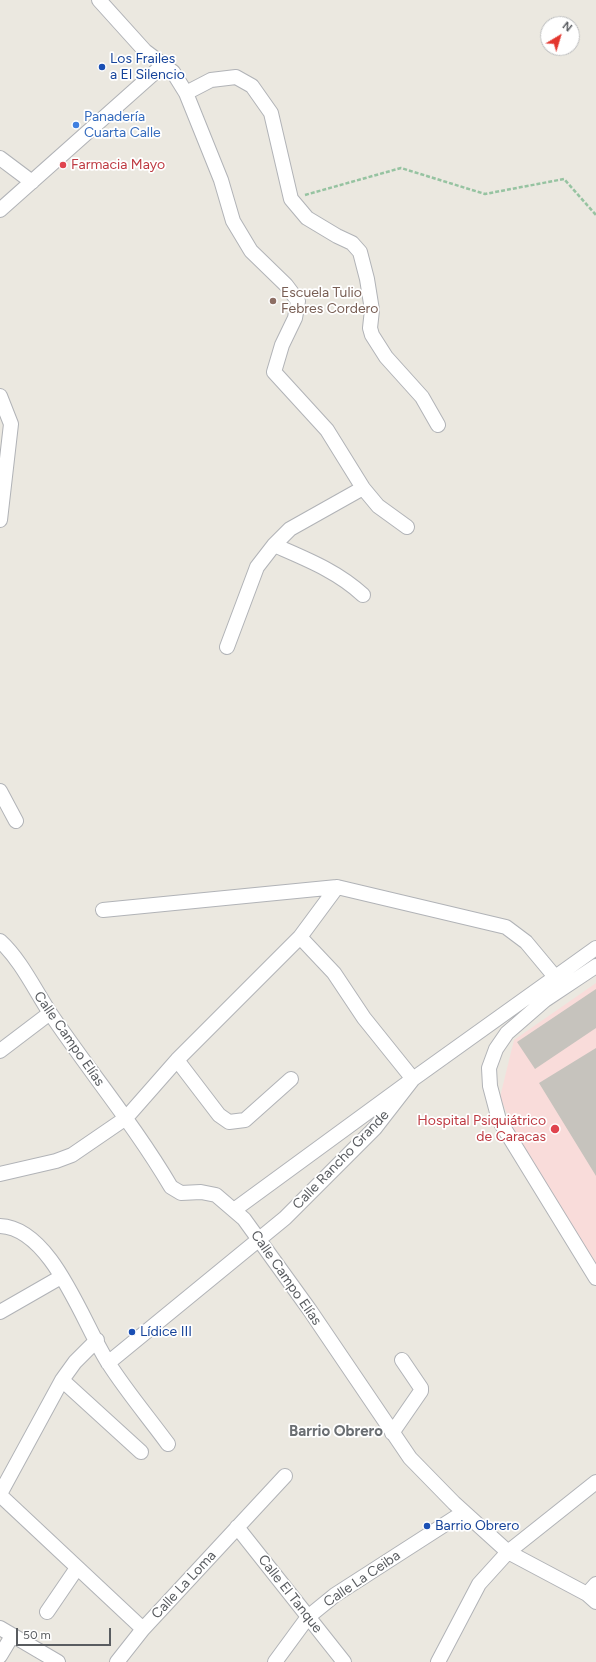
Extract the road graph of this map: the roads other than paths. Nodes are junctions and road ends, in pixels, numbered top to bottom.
1 (99, 0) edge
2 (163, 65) junction
3 (186, 93) junction
4 (0, 158) edge
5 (32, 182) junction
6 (0, 210) edge
7 (0, 396) edge
8 (438, 425) dead end
9 (363, 488) junction
10 (0, 520) edge
11 (407, 527) dead end
12 (274, 545) junction
13 (363, 596) dead end
14 (227, 647) dead end
15 (0, 791) edge
16 (16, 821) dead end
17 (337, 887) junction
18 (103, 910) dead end
19 (300, 937) junction
20 (0, 941) edge
21 (596, 948) edge
22 (596, 966) edge
23 (556, 978) junction
24 (50, 1013) junction
25 (0, 1051) edge
26 (177, 1060) junction
27 (291, 1079) dead end
28 (413, 1079) junction
29 (126, 1118) junction
30 (0, 1174) edge
31 (234, 1210) junction
32 (1, 1228) edge
33 (259, 1239) junction
34 (62, 1277) junction
35 (596, 1278) edge
36 (0, 1312) edge
37 (97, 1340) junction
38 (402, 1360) dead end
39 (108, 1363) junction
40 (62, 1380) junction
41 (392, 1433) junction
42 (168, 1444) dead end
43 (141, 1452) dead end
44 (285, 1476) dead end
45 (596, 1482) edge
46 (0, 1494) edge
47 (464, 1512) junction
48 (237, 1527) junction
49 (508, 1552) junction
50 (77, 1568) junction
51 (596, 1584) edge
52 (592, 1598) edge
53 (47, 1612) dead end
54 (308, 1617) junction
55 (0, 1628) edge
56 (143, 1629) junction
57 (12, 1636) junction
58 (0, 1656) edge
59 (58, 1662) edge
60 (117, 1662) edge
61 (275, 1662) edge
62 (344, 1662) edge
63 (438, 1662) edge

1 - 2 street
2 - 3 street
2 - 5 street
3 - 8 street
3 - 9 street
4 - 5 street
5 - 6 street
7 - 10 street
9 - 11 street
9 - 12 street
12 - 13 street
12 - 14 street
15 - 16 street
17 - 18 street
17 - 19 street
17 - 23 street
19 - 26 street
19 - 28 street
20 - 24 street, Calle Campo Elías
21 - 23 street, Calle Rancho Grande
22 - 35 street
23 - 28 street, Calle Rancho Grande
24 - 25 street
24 - 29 street, Calle Campo Elías
26 - 27 street
26 - 29 street
28 - 31 street
28 - 33 street, Calle Rancho Grande
29 - 30 street
29 - 31 street, Calle Campo Elías
31 - 33 street, Calle Campo Elías
32 - 34 street
33 - 39 street, Calle Rancho Grande
33 - 41 street, Calle Campo Elías
34 - 36 street
34 - 37 street
37 - 39 street
37 - 40 street
38 - 41 street
39 - 42 street
40 - 43 street
40 - 46 street
41 - 47 street, Calle Campo Elías
44 - 48 street, Calle La Loma
45 - 49 street
46 - 50 street
47 - 49 street, Calle Campo Elías
47 - 54 street, Calle La Ceiba
48 - 54 street, Calle El Tanque
48 - 56 street, Calle La Loma
49 - 52 street, Calle Campo Elías
49 - 63 street
50 - 53 street
50 - 56 street
51 - 52 street
54 - 61 street, Calle La Ceiba
54 - 62 street, Calle El Tanque
55 - 57 street
56 - 60 street, Calle La Loma
57 - 58 street
57 - 59 street

